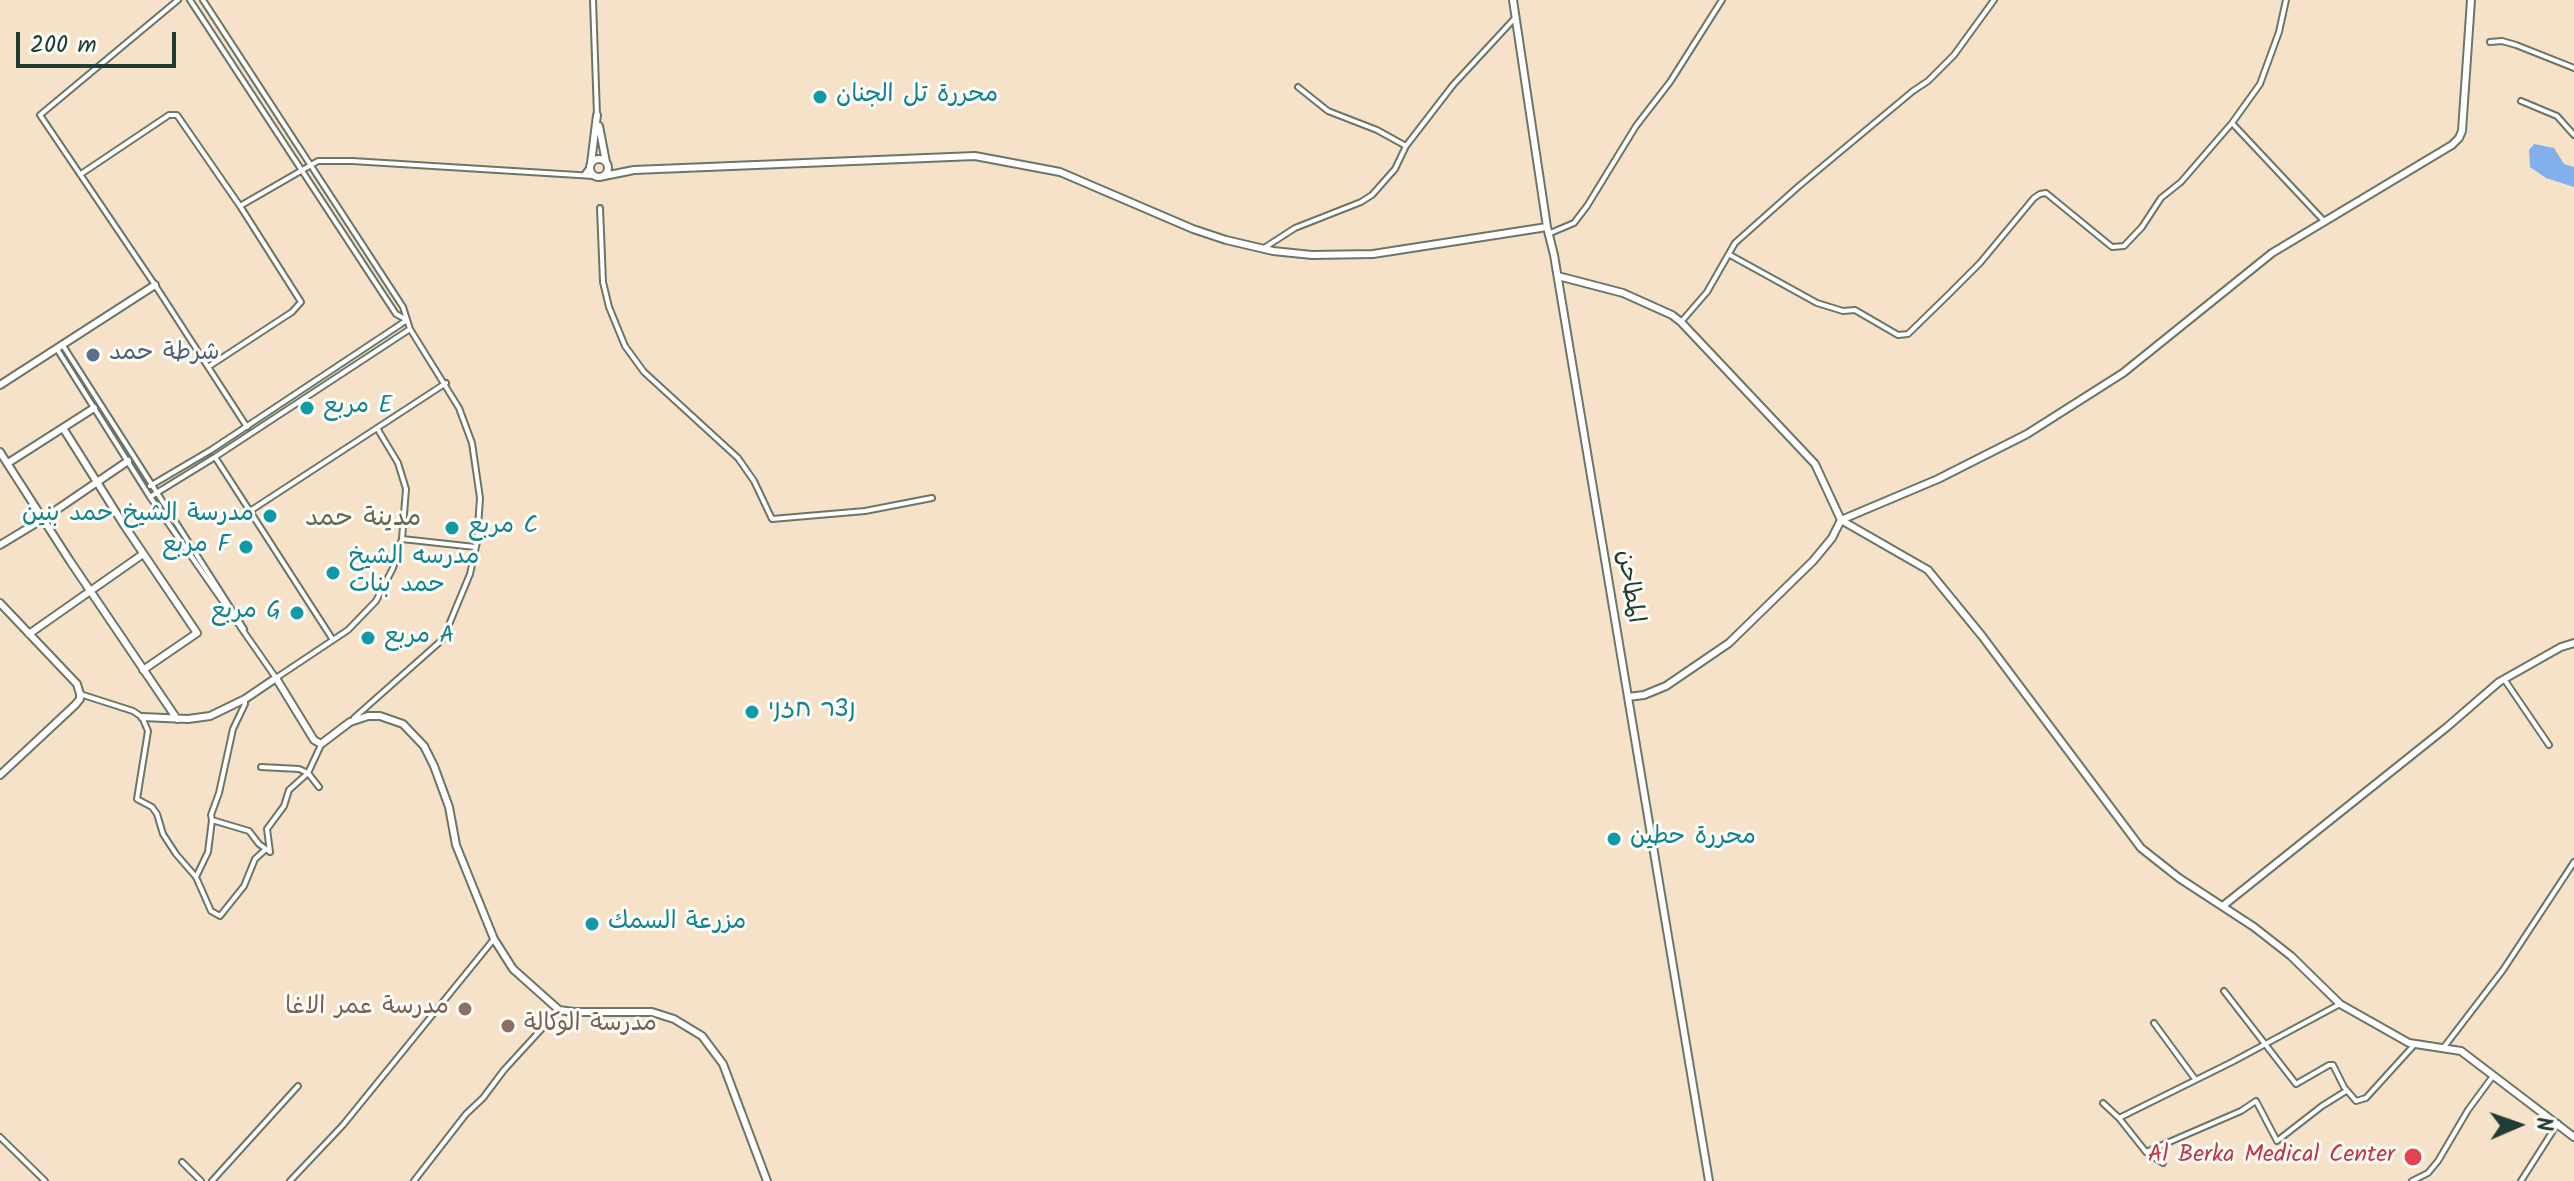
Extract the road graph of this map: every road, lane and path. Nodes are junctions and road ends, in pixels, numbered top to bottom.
1 (178, 0) edge
2 (190, 0) edge
3 (203, 0) edge
4 (593, 0) edge
5 (1513, 0) edge
6 (1722, 0) edge
7 (1994, 0) edge
8 (2286, 0) edge
9 (2471, 0) edge
10 (1515, 18) junction
11 (2490, 42) dead end
12 (2574, 68) edge
13 (1298, 87) dead end
14 (2521, 101) dead end
15 (597, 115) junction
16 (2232, 123) junction
17 (2574, 135) edge
18 (1406, 146) junction
19 (607, 163) junction
20 (309, 164) junction
21 (591, 165) junction
22 (302, 169) junction
23 (634, 170) junction
24 (81, 174) junction
25 (584, 175) junction
26 (594, 176) junction
27 (604, 176) junction
28 (240, 206) junction
29 (600, 208) dead end
30 (2324, 221) junction
31 (1548, 230) junction
32 (1264, 249) junction
33 (1730, 255) junction
34 (1558, 276) junction
35 (155, 285) junction
36 (407, 320) junction
37 (1681, 322) junction
38 (410, 329) junction
39 (58, 346) junction
40 (208, 367) junction
41 (446, 383) junction
42 (0, 385) edge
43 (94, 408) junction
44 (247, 427) junction
45 (63, 428) junction
46 (377, 428) junction
47 (211, 450) junction
48 (0, 452) edge
49 (215, 457) junction
50 (128, 461) junction
51 (8, 463) junction
52 (97, 482) junction
53 (152, 485) junction
54 (146, 489) junction
55 (156, 492) junction
56 (150, 497) junction
57 (932, 498) dead end
58 (250, 511) junction
59 (43, 519) junction
60 (1841, 520) junction
61 (402, 539) junction
62 (0, 545) edge
63 (476, 547) junction
64 (143, 554) junction
65 (91, 591) junction
66 (0, 603) edge
67 (29, 634) junction
68 (333, 640) junction
69 (2574, 643) edge
70 (143, 670) junction
71 (276, 678) junction
72 (2504, 679) junction
73 (80, 694) junction
74 (1628, 697) junction
75 (245, 699) junction
76 (142, 717) junction
77 (177, 719) junction
78 (350, 722) junction
79 (321, 744) junction
80 (2549, 745) dead end
81 (261, 767) dead end
82 (308, 773) junction
83 (0, 775) edge
84 (319, 787) dead end
85 (212, 820) junction
86 (266, 849) junction
87 (2574, 862) edge
88 (196, 877) junction
89 (2224, 905) junction
90 (494, 939) junction
91 (2224, 991) dead end
92 (2340, 1004) junction
93 (559, 1010) junction
94 (2154, 1023) dead end
95 (2415, 1044) junction
96 (2265, 1045) junction
97 (2444, 1047) junction
98 (2494, 1074) junction
99 (2195, 1079) junction
100 (298, 1086) dead end
101 (2346, 1091) junction
102 (2103, 1103) dead end
103 (2119, 1118) junction
104 (2558, 1123) junction
105 (0, 1137) edge
106 (2574, 1137) edge
107 (2146, 1152) junction
108 (182, 1162) dead end
109 (2163, 1163) dead end
110 (45, 1181) edge
111 (201, 1181) edge
112 (212, 1181) edge
113 (290, 1181) edge
114 (414, 1181) edge
115 (767, 1181) edge
116 (1709, 1181) edge
117 (2412, 1181) edge
118 (2521, 1181) edge

1 - 24 street
2 - 22 street
3 - 20 street
4 - 15 street
5 - 10 street, المطاحن
6 - 31 street
7 - 33 street
8 - 16 street
9 - 30 street
10 - 18 street
10 - 31 street, المطاحن
11 - 12 street
13 - 18 street
14 - 17 street
15 - 19 street
15 - 21 street
16 - 30 street
16 - 33 street
18 - 32 street
19 - 21 street
19 - 23 street
19 - 27 street
20 - 22 street
20 - 25 street
20 - 36 street
21 - 25 street
21 - 26 street
22 - 28 street
22 - 36 street
23 - 27 street
23 - 32 street
24 - 28 street
24 - 35 street
25 - 26 street
26 - 27 street
28 - 40 street
29 - 57 street
30 - 60 street
31 - 32 street
31 - 34 street, المطاحن
33 - 37 street
34 - 37 street
34 - 74 street, المطاحن
35 - 39 street
35 - 40 street
36 - 38 street
36 - 44 street
37 - 60 street
38 - 41 street
38 - 49 street
39 - 42 street
39 - 43 street
39 - 53 street
40 - 44 street
41 - 46 street
41 - 63 street
43 - 45 street
43 - 50 street
44 - 47 street
45 - 51 street
45 - 52 street
46 - 58 street
46 - 61 street
47 - 49 street
47 - 53 street
48 - 51 street
49 - 55 street
49 - 58 street
50 - 52 street
50 - 54 street
51 - 59 street
52 - 59 street
52 - 64 street
53 - 54 street
53 - 55 street
54 - 56 street
55 - 56 street
55 - 71 street
56 - 71 street
58 - 68 street
59 - 62 street
59 - 65 street
60 - 74 street
60 - 89 street
61 - 63 street
61 - 68 street
63 - 78 street
64 - 65 street
64 - 70 street
65 - 67 street
65 - 70 street
66 - 67 street
67 - 73 street
68 - 71 street
69 - 72 street
70 - 77 street
71 - 75 street
71 - 79 street
72 - 80 street
72 - 89 street
73 - 76 street
73 - 83 street
74 - 116 street, المطاحن
75 - 77 street
75 - 85 street
76 - 77 street
76 - 88 street
78 - 79 street
78 - 90 street
79 - 82 street
81 - 82 street
82 - 84 street
82 - 86 street
85 - 86 street
85 - 88 street
86 - 88 street
87 - 97 street
89 - 92 street
90 - 93 street
90 - 113 street
91 - 96 street
92 - 95 street
92 - 96 street
93 - 114 street
93 - 115 street
94 - 99 street
95 - 97 street
95 - 101 street
96 - 99 street
96 - 101 street
97 - 98 street
98 - 104 street
98 - 117 street
99 - 103 street
100 - 112 street
101 - 107 street
102 - 103 street
103 - 107 street
104 - 106 street
104 - 118 street
105 - 110 street
107 - 109 street
108 - 111 street

